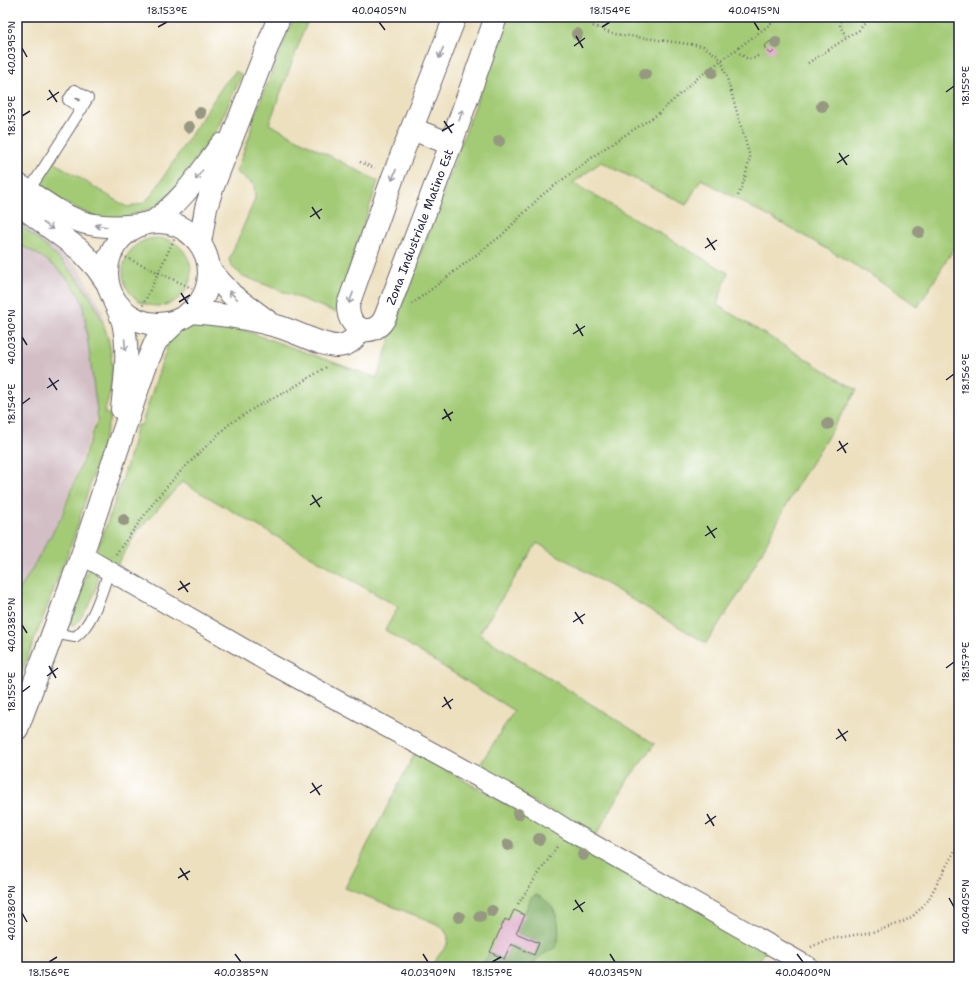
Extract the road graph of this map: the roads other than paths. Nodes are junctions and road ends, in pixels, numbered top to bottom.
1 (279, 17) edge
2 (455, 17) edge
3 (496, 17) edge
4 (82, 109) dead end
5 (239, 121) junction
6 (412, 128) junction
7 (451, 144) junction
8 (20, 196) edge
9 (146, 223) junction
10 (200, 243) junction
11 (209, 269) junction
12 (110, 289) junction
13 (184, 316) junction
14 (276, 326) junction
15 (361, 329) junction
16 (118, 446) junction
17 (82, 555) junction
18 (109, 571) junction
19 (52, 633) junction
20 (17, 729) edge
21 (802, 963) edge

1 - 5 main road
2 -> 6 main road
7 -> 3 main road, Zona Industriale Matino Est
4 - 8 lane
5 -> 9 main road
5 - 10 main road
6 - 7 main road
6 -> 15 main road
7 - 15 main road, Zona Industriale Matino Est
9 -> 8 main road
8 -> 12 main road
9 - 10 main road
9 - 12 main road
10 - 11 main road
11 - 13 main road
14 -> 11 main road
12 - 13 main road
12 -> 16 main road
13 - 14 main road
13 - 16 main road
14 - 15 main road
16 - 17 main road
17 - 18 street
17 - 19 main road
18 - 19 lane
18 - 21 street
19 - 20 main road

